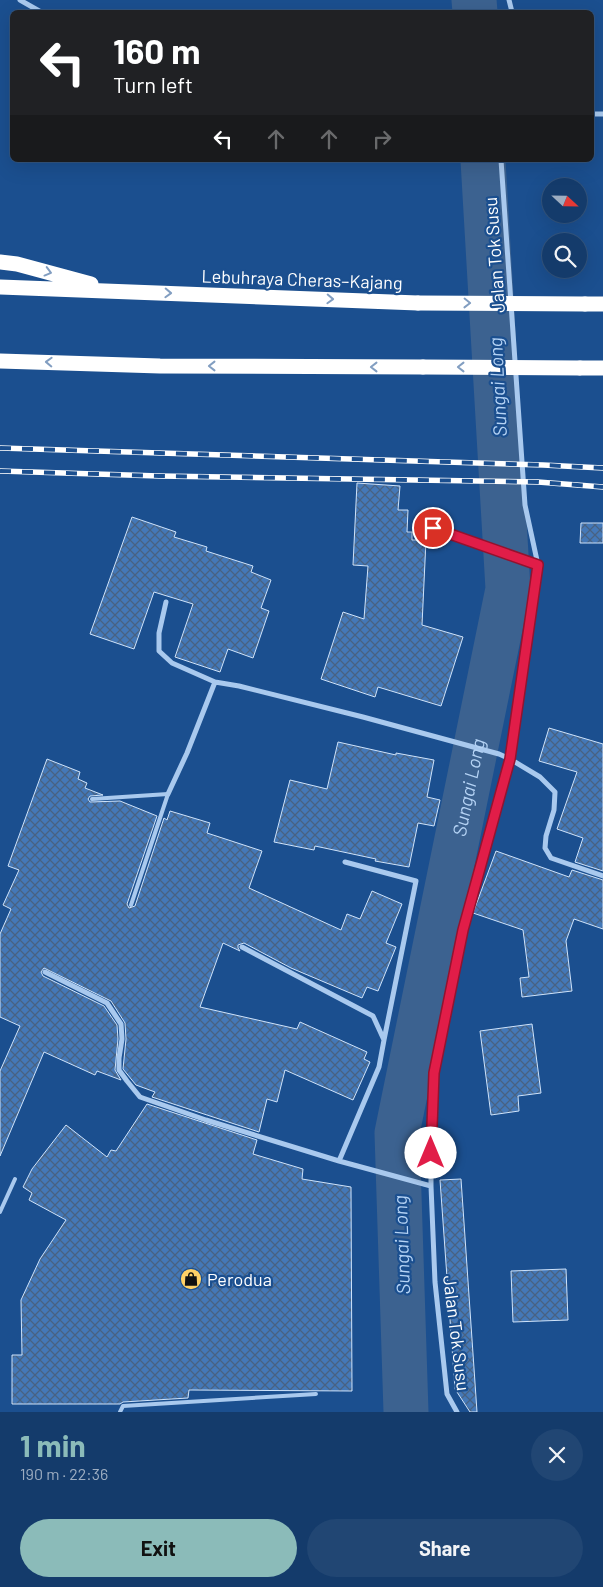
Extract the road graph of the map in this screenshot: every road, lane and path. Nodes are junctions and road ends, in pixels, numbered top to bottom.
1 (20, 0) edge
2 (38, 10) edge
3 (501, 162) edge
4 (0, 262) edge
5 (0, 287) edge
6 (119, 291) junction
7 (603, 304) edge
8 (0, 361) edge
9 (603, 368) edge
10 (419, 523) dead end
11 (538, 565) junction
12 (166, 602) dead end
13 (215, 682) junction
14 (510, 759) junction
15 (168, 794) junction
16 (92, 799) dead end
17 (345, 862) dead end
18 (603, 876) edge
19 (131, 906) dead end
20 (242, 948) dead end
21 (45, 972) dead end
22 (384, 1040) junction
23 (339, 1161) junction
24 (15, 1179) dead end
25 (431, 1186) junction
26 (0, 1212) edge
27 (316, 1394) dead end
28 (120, 1412) edge
29 (457, 1412) edge

1 - 2 street
3 - 11 street, Jalan Tok Susu
4 -> 6 highway
5 - 6 highway, Lebuhraya Cheras–Kajang
6 -> 7 highway, Lebuhraya Cheras–Kajang, bridge
9 -> 8 highway, bridge
10 - 11 lane
11 - 14 street, Jalan Tok Susu
12 - 13 street
13 - 14 street
13 - 15 street
14 - 18 street
14 - 25 street, Jalan Tok Susu
15 - 16 lane
15 - 19 lane
17 - 22 street
20 - 22 street
21 - 23 street
22 - 23 street
23 - 25 street
24 - 26 lane
25 - 29 street, Jalan Tok Susu
27 - 28 lane

